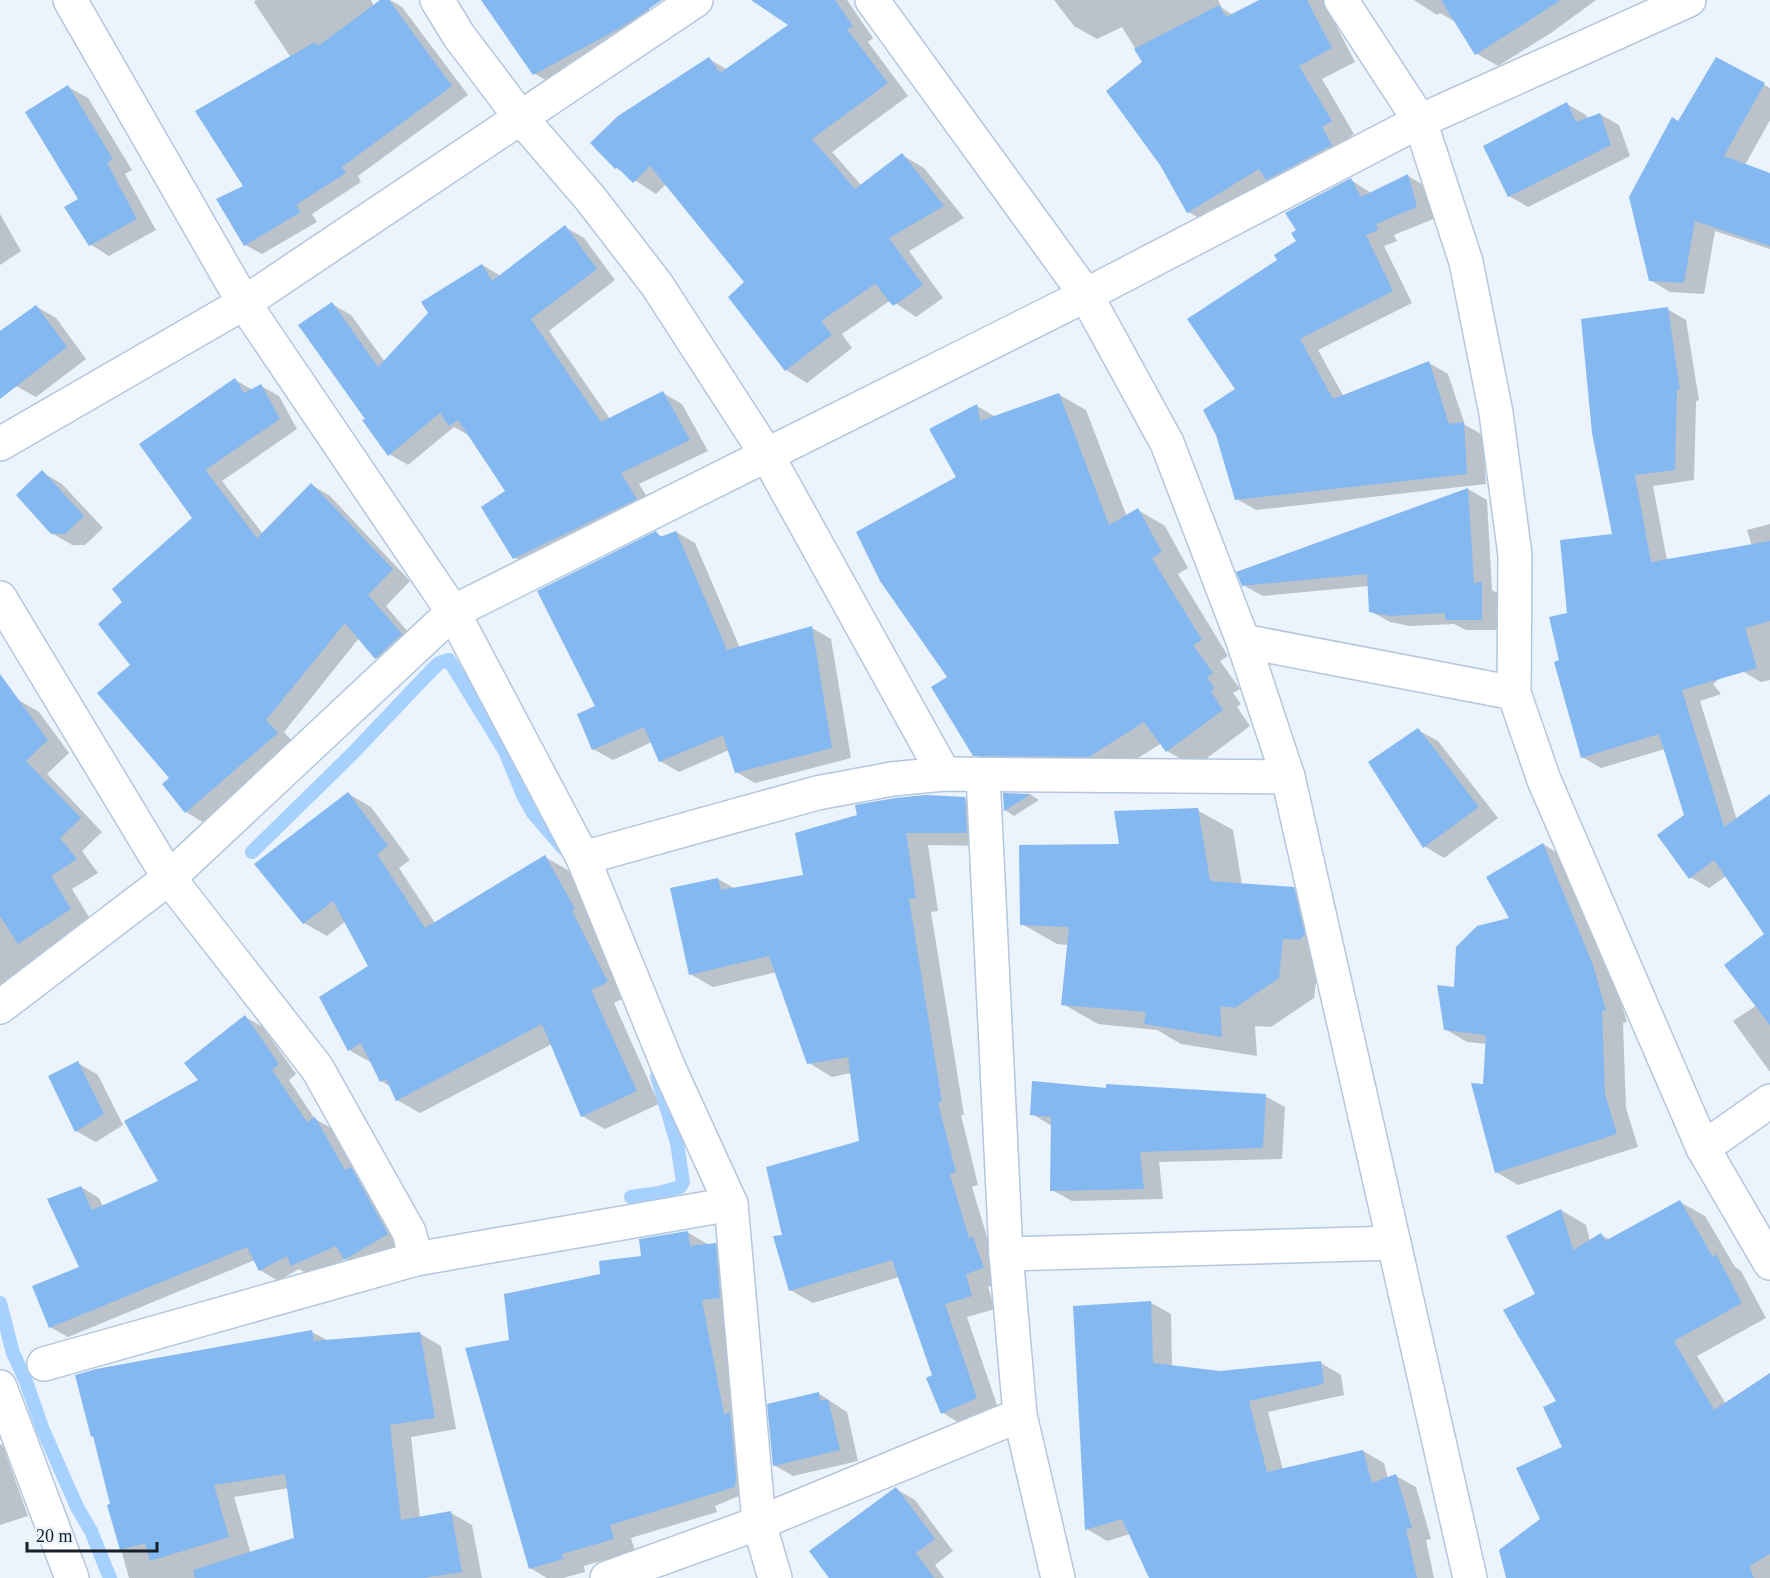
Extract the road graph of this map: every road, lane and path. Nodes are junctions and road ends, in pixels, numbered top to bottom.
1 (70, 0) edge
2 (437, 0) edge
3 (696, 0) edge
4 (872, 0) edge
5 (1341, 0) edge
6 (1689, 0) edge
7 (521, 118) junction
8 (1420, 121) junction
9 (1086, 295) junction
10 (244, 303) junction
11 (0, 444) edge
12 (767, 455) junction
13 (0, 598) edge
14 (453, 612) junction
15 (1243, 641) junction
16 (1514, 693) junction
17 (944, 774) junction
18 (983, 774) junction
19 (1288, 777) junction
20 (584, 858) junction
21 (169, 878) junction
22 (0, 1007) edge
23 (1770, 1101) edge
24 (1703, 1148) junction
25 (731, 1204) junction
26 (1394, 1243) junction
27 (1006, 1254) junction
28 (416, 1259) junction
29 (1770, 1263) edge
30 (44, 1364) dead end
31 (0, 1390) edge
32 (1020, 1415) junction
33 (759, 1523) junction
34 (72, 1578) edge
35 (607, 1578) edge
36 (775, 1578) edge
37 (1058, 1578) edge
38 (1470, 1578) edge

1 - 10 street
2 - 7 street
3 - 7 street
4 - 9 street
5 - 8 street
6 - 8 street
7 - 10 street
7 - 12 street
8 - 9 street
8 - 16 street
9 - 12 street
9 - 15 street
10 - 11 street
10 - 14 street
12 - 14 street
12 - 17 street
13 - 21 street
14 - 20 street
14 - 21 street
15 - 16 street
15 - 19 street
16 - 24 street
17 - 18 street
17 - 20 street
18 - 19 street
18 - 27 street
19 - 26 street
20 - 25 street
21 - 22 street
21 - 28 street
23 - 24 street
24 - 29 street
25 - 28 street
25 - 33 street
26 - 27 street
26 - 38 street
27 - 32 street
28 - 30 street
31 - 34 street
32 - 33 street
32 - 37 street
33 - 35 street
33 - 36 street

